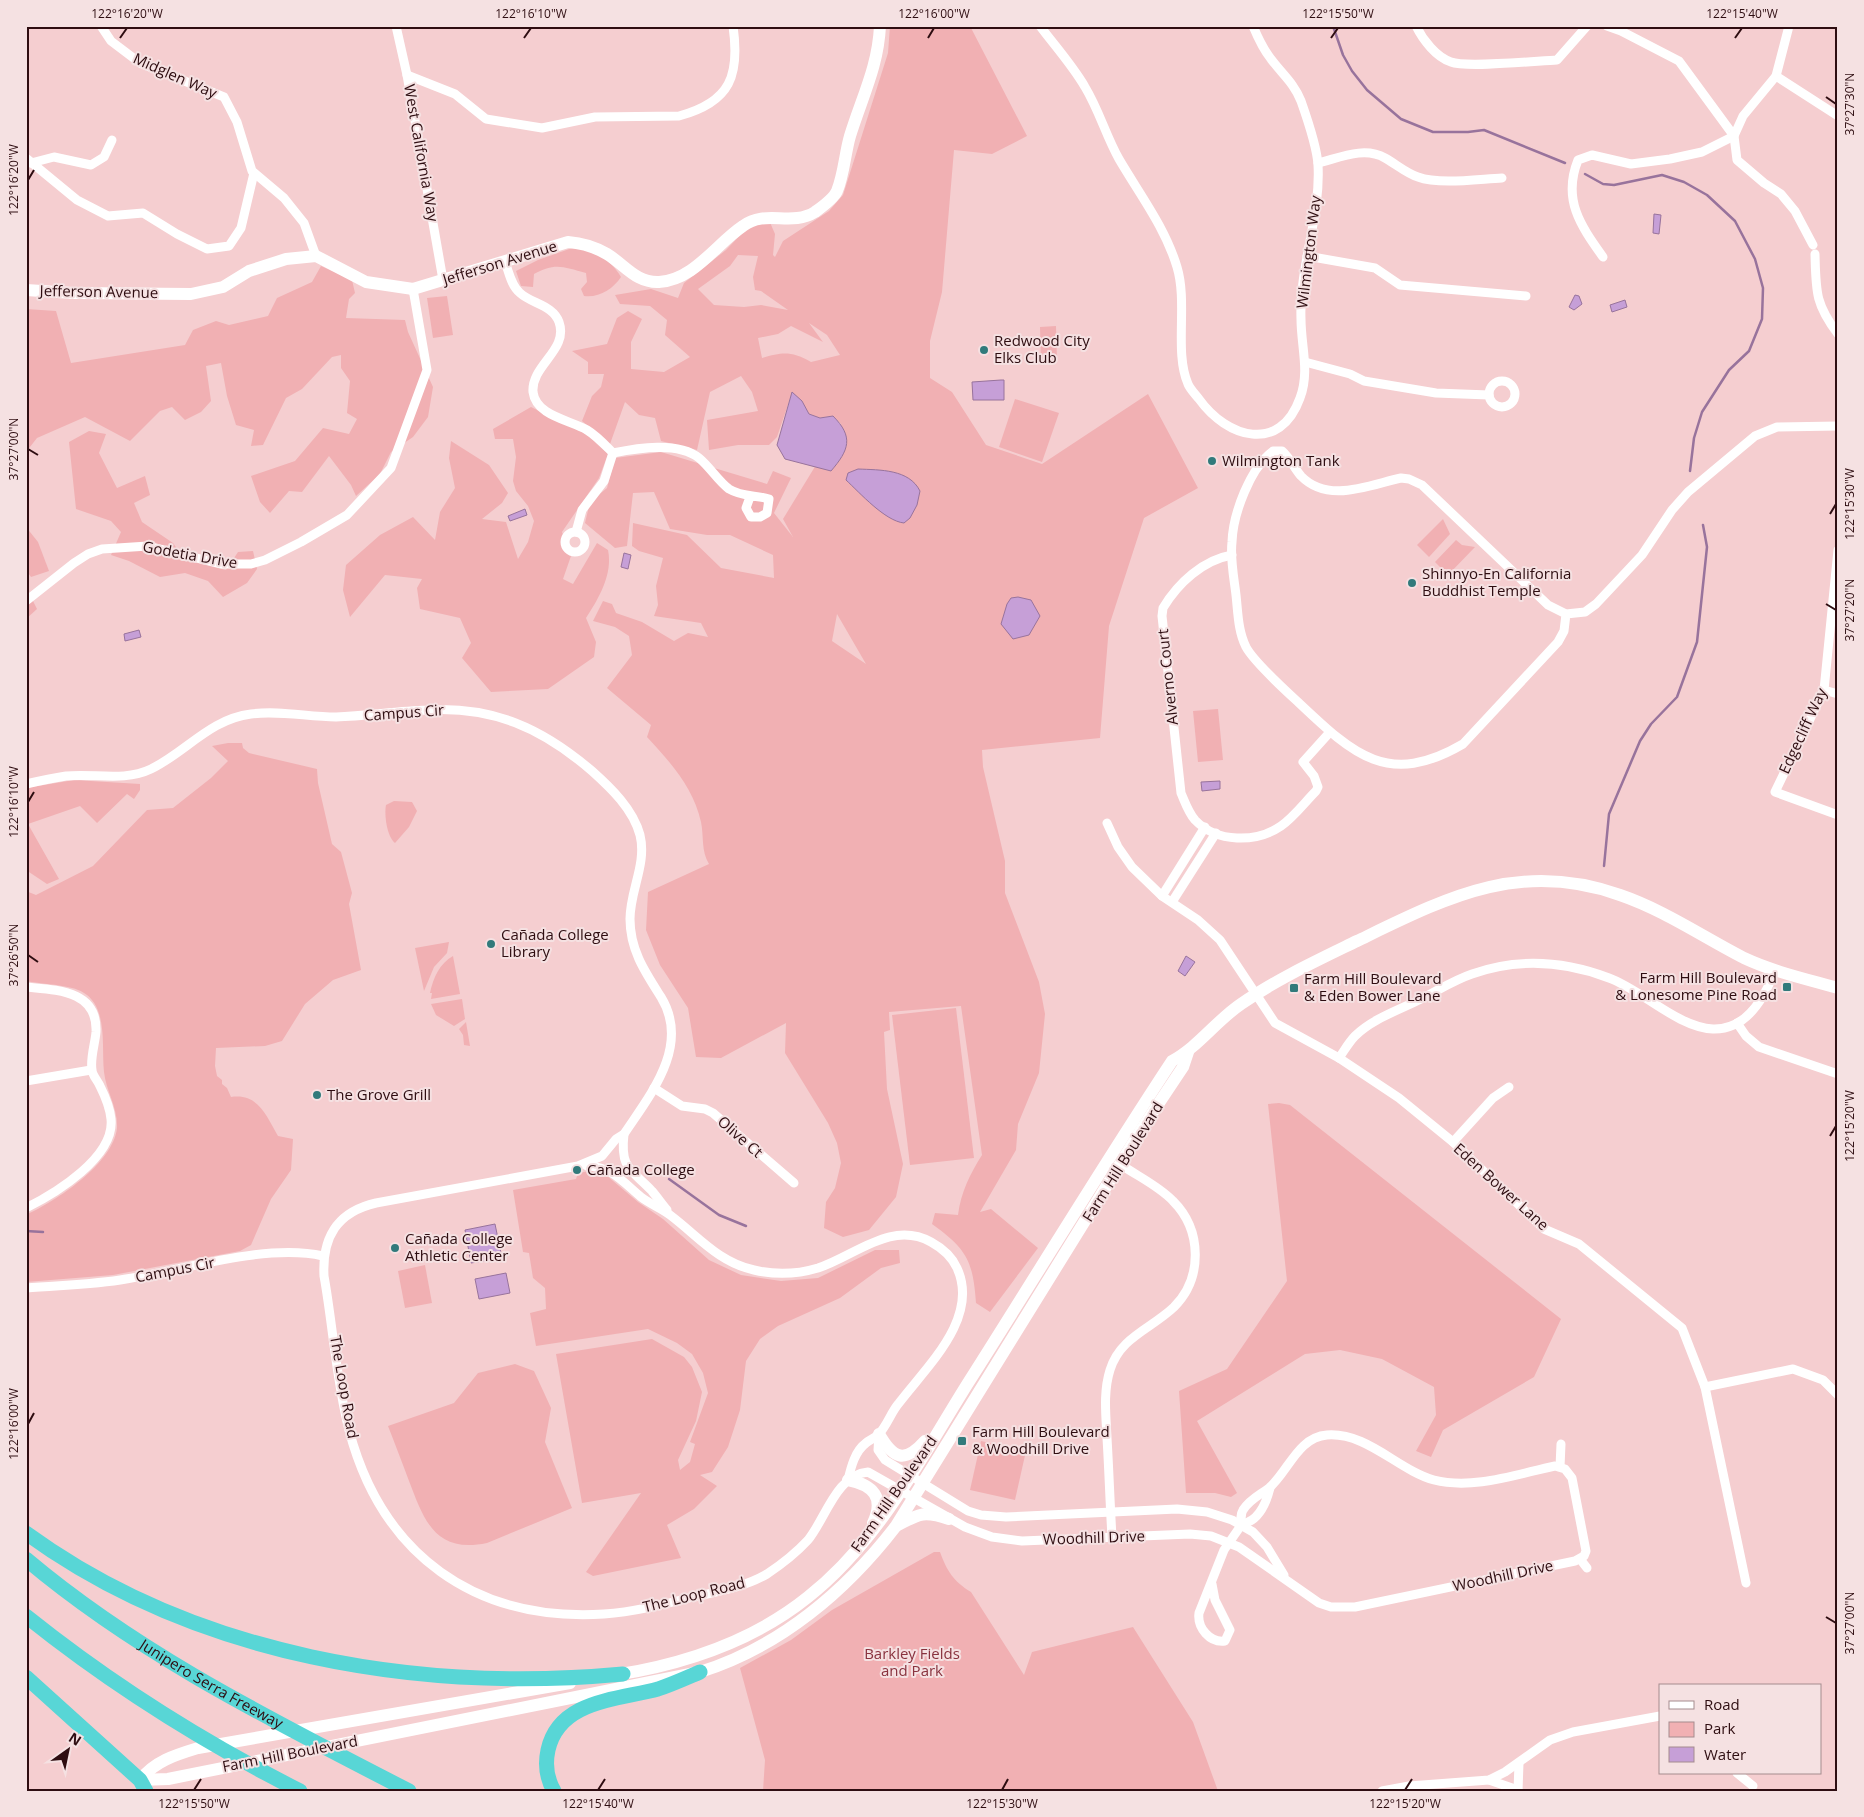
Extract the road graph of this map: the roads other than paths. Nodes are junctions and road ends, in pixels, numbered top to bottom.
1 (101, 26) edge
2 (396, 26) edge
3 (733, 26) edge
4 (880, 26) edge
5 (1040, 26) edge
6 (1254, 26) edge
7 (1416, 26) edge
8 (1587, 26) edge
9 (1607, 26) edge
10 (1789, 26) edge
11 (407, 75) junction
12 (1776, 76) junction
13 (1838, 116) edge
14 (1734, 136) junction
15 (112, 140) dead end
16 (28, 160) edge
17 (1318, 163) junction
18 (254, 173) junction
19 (1502, 178) dead end
20 (316, 256) junction
21 (1307, 256) junction
22 (1603, 257) dead end
23 (505, 262) junction
24 (444, 280) junction
25 (413, 289) junction
26 (26, 290) edge
27 (1526, 296) dead end
28 (1838, 334) edge
29 (1305, 362) junction
30 (1488, 394) dead end
31 (1838, 426) edge
32 (613, 453) junction
33 (750, 497) dead end
34 (576, 532) dead end
35 (1838, 550) edge
36 (1232, 555) junction
37 (1838, 558) edge
38 (26, 601) edge
39 (1566, 614) junction
40 (1824, 690) junction
41 (1838, 694) edge
42 (1330, 732) junction
43 (26, 784) edge
44 (1838, 815) edge
45 (1107, 823) dead end
46 (1205, 827) junction
47 (1216, 834) junction
48 (1162, 896) junction
49 (1172, 902) junction
50 (1775, 970) junction
51 (26, 987) edge
52 (1838, 988) edge
53 (1255, 994) junction
54 (1737, 1023) junction
55 (1188, 1052) junction
56 (1340, 1058) junction
57 (92, 1070) junction
58 (1838, 1074) edge
59 (26, 1081) edge
60 (1509, 1087) dead end
61 (654, 1088) junction
62 (624, 1134) junction
63 (1452, 1142) junction
64 (1120, 1164) junction
65 (578, 1166) junction
66 (794, 1183) dead end
67 (26, 1208) edge
68 (670, 1215) junction
69 (323, 1256) junction
70 (26, 1288) edge
71 (1705, 1387) junction
72 (1838, 1395) edge
73 (947, 1416) junction
74 (879, 1434) junction
75 (1561, 1444) dead end
76 (1560, 1467) junction
77 (910, 1476) junction
78 (848, 1480) junction
79 (922, 1484) junction
80 (1270, 1488) junction
81 (900, 1490) junction
82 (914, 1498) junction
83 (1110, 1512) junction
84 (949, 1518) junction
85 (1242, 1524) junction
86 (896, 1526) junction
87 (26, 1533) edge
88 (1112, 1537) junction
89 (1229, 1542) junction
90 (860, 1547) junction
91 (26, 1559) edge
92 (1580, 1559) junction
93 (1587, 1568) dead end
94 (1286, 1579) junction
95 (1746, 1583) dead end
96 (1212, 1584) junction
97 (26, 1616) edge
98 (700, 1672) junction
99 (623, 1674) junction
100 (26, 1677) edge
101 (1659, 1716) edge
102 (1519, 1763) junction
103 (1737, 1774) edge
104 (1489, 1780) junction
105 (143, 1785) edge
106 (1753, 1786) dead end
107 (1518, 1790) edge
108 (300, 1791) edge
109 (409, 1791) edge
110 (554, 1791) edge
111 (1382, 1791) edge

1 - 18 street, Midglen Way
2 - 11 street, West California Way
3 - 11 street
4 - 23 main road, Jefferson Avenue
5 - 29 street, Wilmington Way
6 - 17 street, Wilmington Way
7 - 8 street
9 - 14 street
10 - 12 street
11 - 24 street, West California Way
12 - 13 street
12 - 14 street
14 - 22 street
14 - 28 street
15 - 16 street
16 - 18 street
17 - 19 street
17 - 21 street, Wilmington Way
18 - 20 street
20 - 25 main road, Jefferson Avenue
20 - 26 main road, Jefferson Avenue
21 - 27 street
21 - 29 street, Wilmington Way
23 - 24 main road, Jefferson Avenue
23 - 32 street
24 - 25 main road, Jefferson Avenue
25 - 38 street, Godetia Drive
29 - 30 street
31 - 39 street
32 - 33 street
32 - 34 street
35 - 37 street, Edgecliff Way
36 - 39 street
36 - 42 street
36 - 46 street, Alverno Court
37 - 40 street, Edgecliff Way
39 - 42 street
40 - 41 street
40 - 44 street, Edgecliff Way
42 - 47 street, Alverno Court
43 - 61 street, Campus Cir
45 - 48 street, Eden Bower Lane
46 - 47 street, Alverno Court
46 - 48 street
47 - 49 street
48 - 49 street, Eden Bower Lane
49 - 53 street, Eden Bower Lane
50 - 52 main road, Farm Hill Boulevard
50 - 53 main road, Farm Hill Boulevard
50 - 54 street
51 - 57 street
53 - 55 main road, Farm Hill Boulevard
53 - 56 street, Eden Bower Lane
54 - 56 street
54 - 58 street
55 - 64 main road, Farm Hill Boulevard
55 - 73 main road, Farm Hill Boulevard
56 - 63 street, Eden Bower Lane
57 - 59 street
57 - 67 street
60 - 63 street
61 - 62 street, Campus Cir
61 - 66 street, Olive Ct
62 - 65 street, Campus Cir
62 - 68 street
63 - 71 street, Eden Bower Lane
64 - 79 main road, Farm Hill Boulevard
64 - 83 street
65 - 68 street
65 - 69 street, The Loop Road
68 - 74 street
69 - 70 street, Campus Cir
69 - 78 street, The Loop Road
71 - 72 street
71 - 95 street, Eden Bower Lane
73 - 74 main road
73 - 77 main road, Farm Hill Boulevard
74 - 77 street, Woodhill Drive
74 - 78 street, The Loop Road
75 - 76 street
76 - 80 street
76 - 92 street
77 - 79 street, Woodhill Drive
77 - 81 main road, Farm Hill Boulevard
78 - 81 street
78 - 90 main road
79 - 82 main road, Farm Hill Boulevard
79 - 83 street, Woodhill Drive
80 - 85 street
80 - 85 street
81 - 82 street, Woodhill Drive
81 - 90 main road, Farm Hill Boulevard
82 - 84 street, Woodhill Drive
82 - 86 main road, Farm Hill Boulevard
83 - 85 street, Woodhill Drive
83 - 88 street
84 - 86 main road
84 - 88 street, Woodhill Drive
85 - 89 street
85 - 94 street, Woodhill Drive
86 - 98 main road, Farm Hill Boulevard
87 - 99 highway
88 - 89 street, Woodhill Drive
89 - 94 street, Woodhill Drive
89 - 96 street
90 - 99 main road, Farm Hill Boulevard
91 - 109 highway, Junipero Serra Freeway
92 - 93 street
92 - 94 street, Woodhill Drive
96 - 96 street
97 - 108 highway
98 - 105 main road, Farm Hill Boulevard
98 - 110 highway
99 - 105 main road, Farm Hill Boulevard
100 - 105 highway
101 - 102 street
102 - 104 street
102 - 107 street
103 - 106 street
104 - 107 street
104 - 111 street

